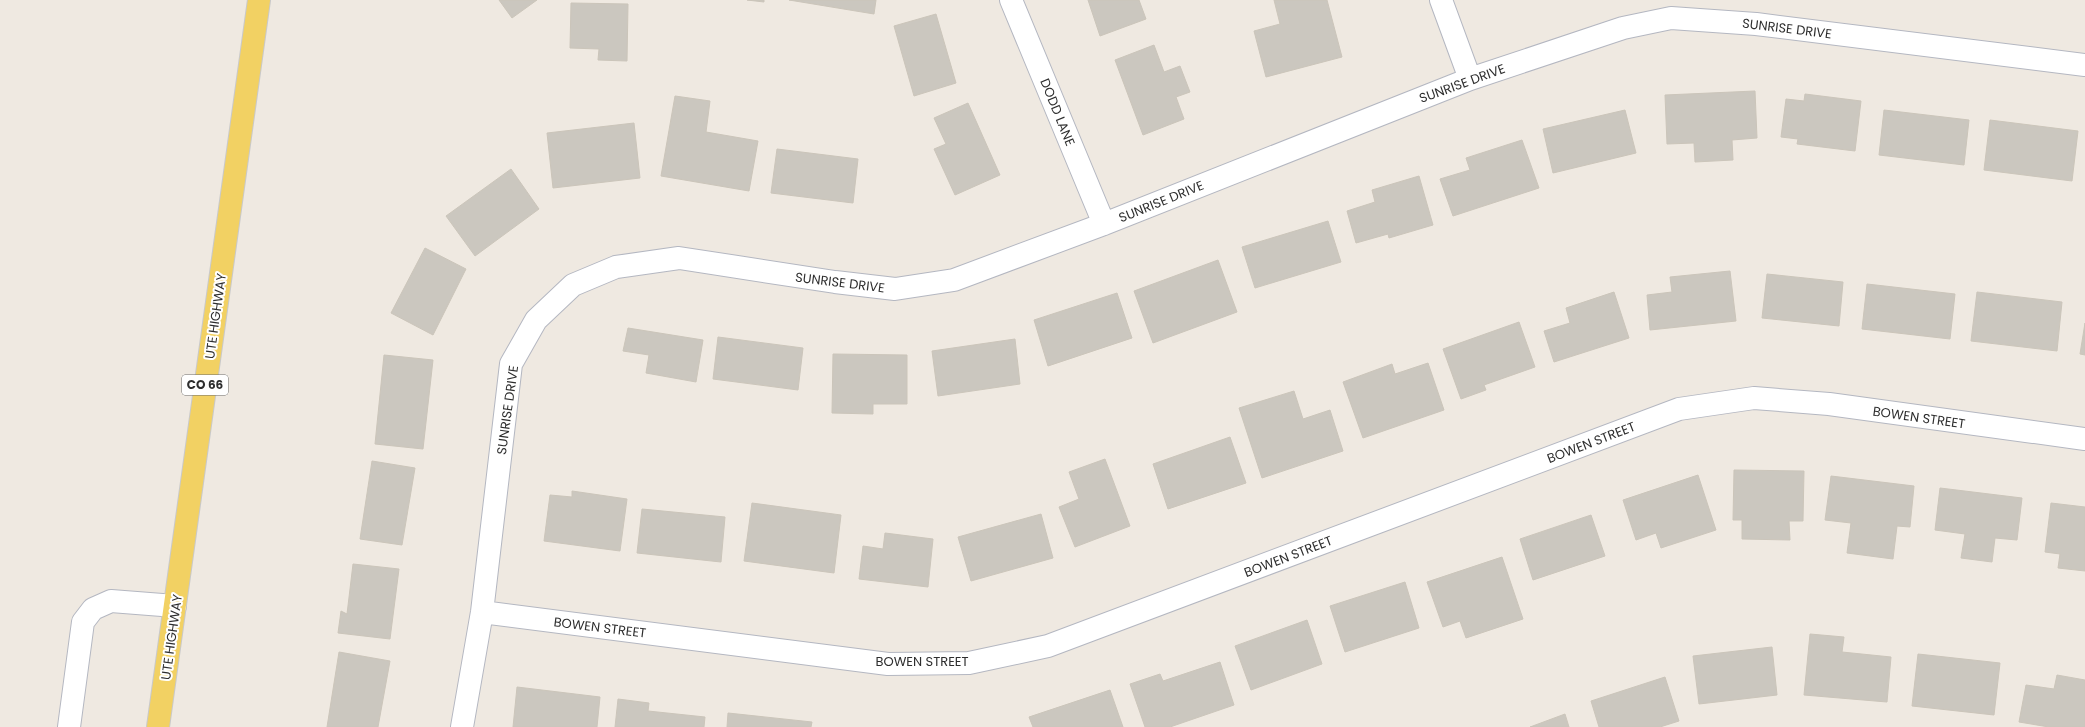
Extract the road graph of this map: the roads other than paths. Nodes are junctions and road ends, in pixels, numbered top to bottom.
1 (259, 0) edge
2 (1011, 0) edge
3 (1441, 0) edge
4 (2085, 65) edge
5 (1470, 79) junction
6 (1104, 224) junction
7 (2085, 439) edge
8 (175, 606) junction
9 (482, 612) junction
10 (69, 727) edge
11 (158, 727) edge
12 (462, 727) edge

1 - 8 main road, UTE HIGHWAY / CO 66
2 - 6 street, DODD LANE
3 - 5 street
4 - 5 street, SUNRISE DRIVE
5 - 6 street, SUNRISE DRIVE
6 - 9 street, SUNRISE DRIVE
7 - 9 street, BOWEN STREET
8 - 10 street
8 - 11 main road, UTE HIGHWAY / CO 66
9 - 12 street, SUNRISE DRIVE

